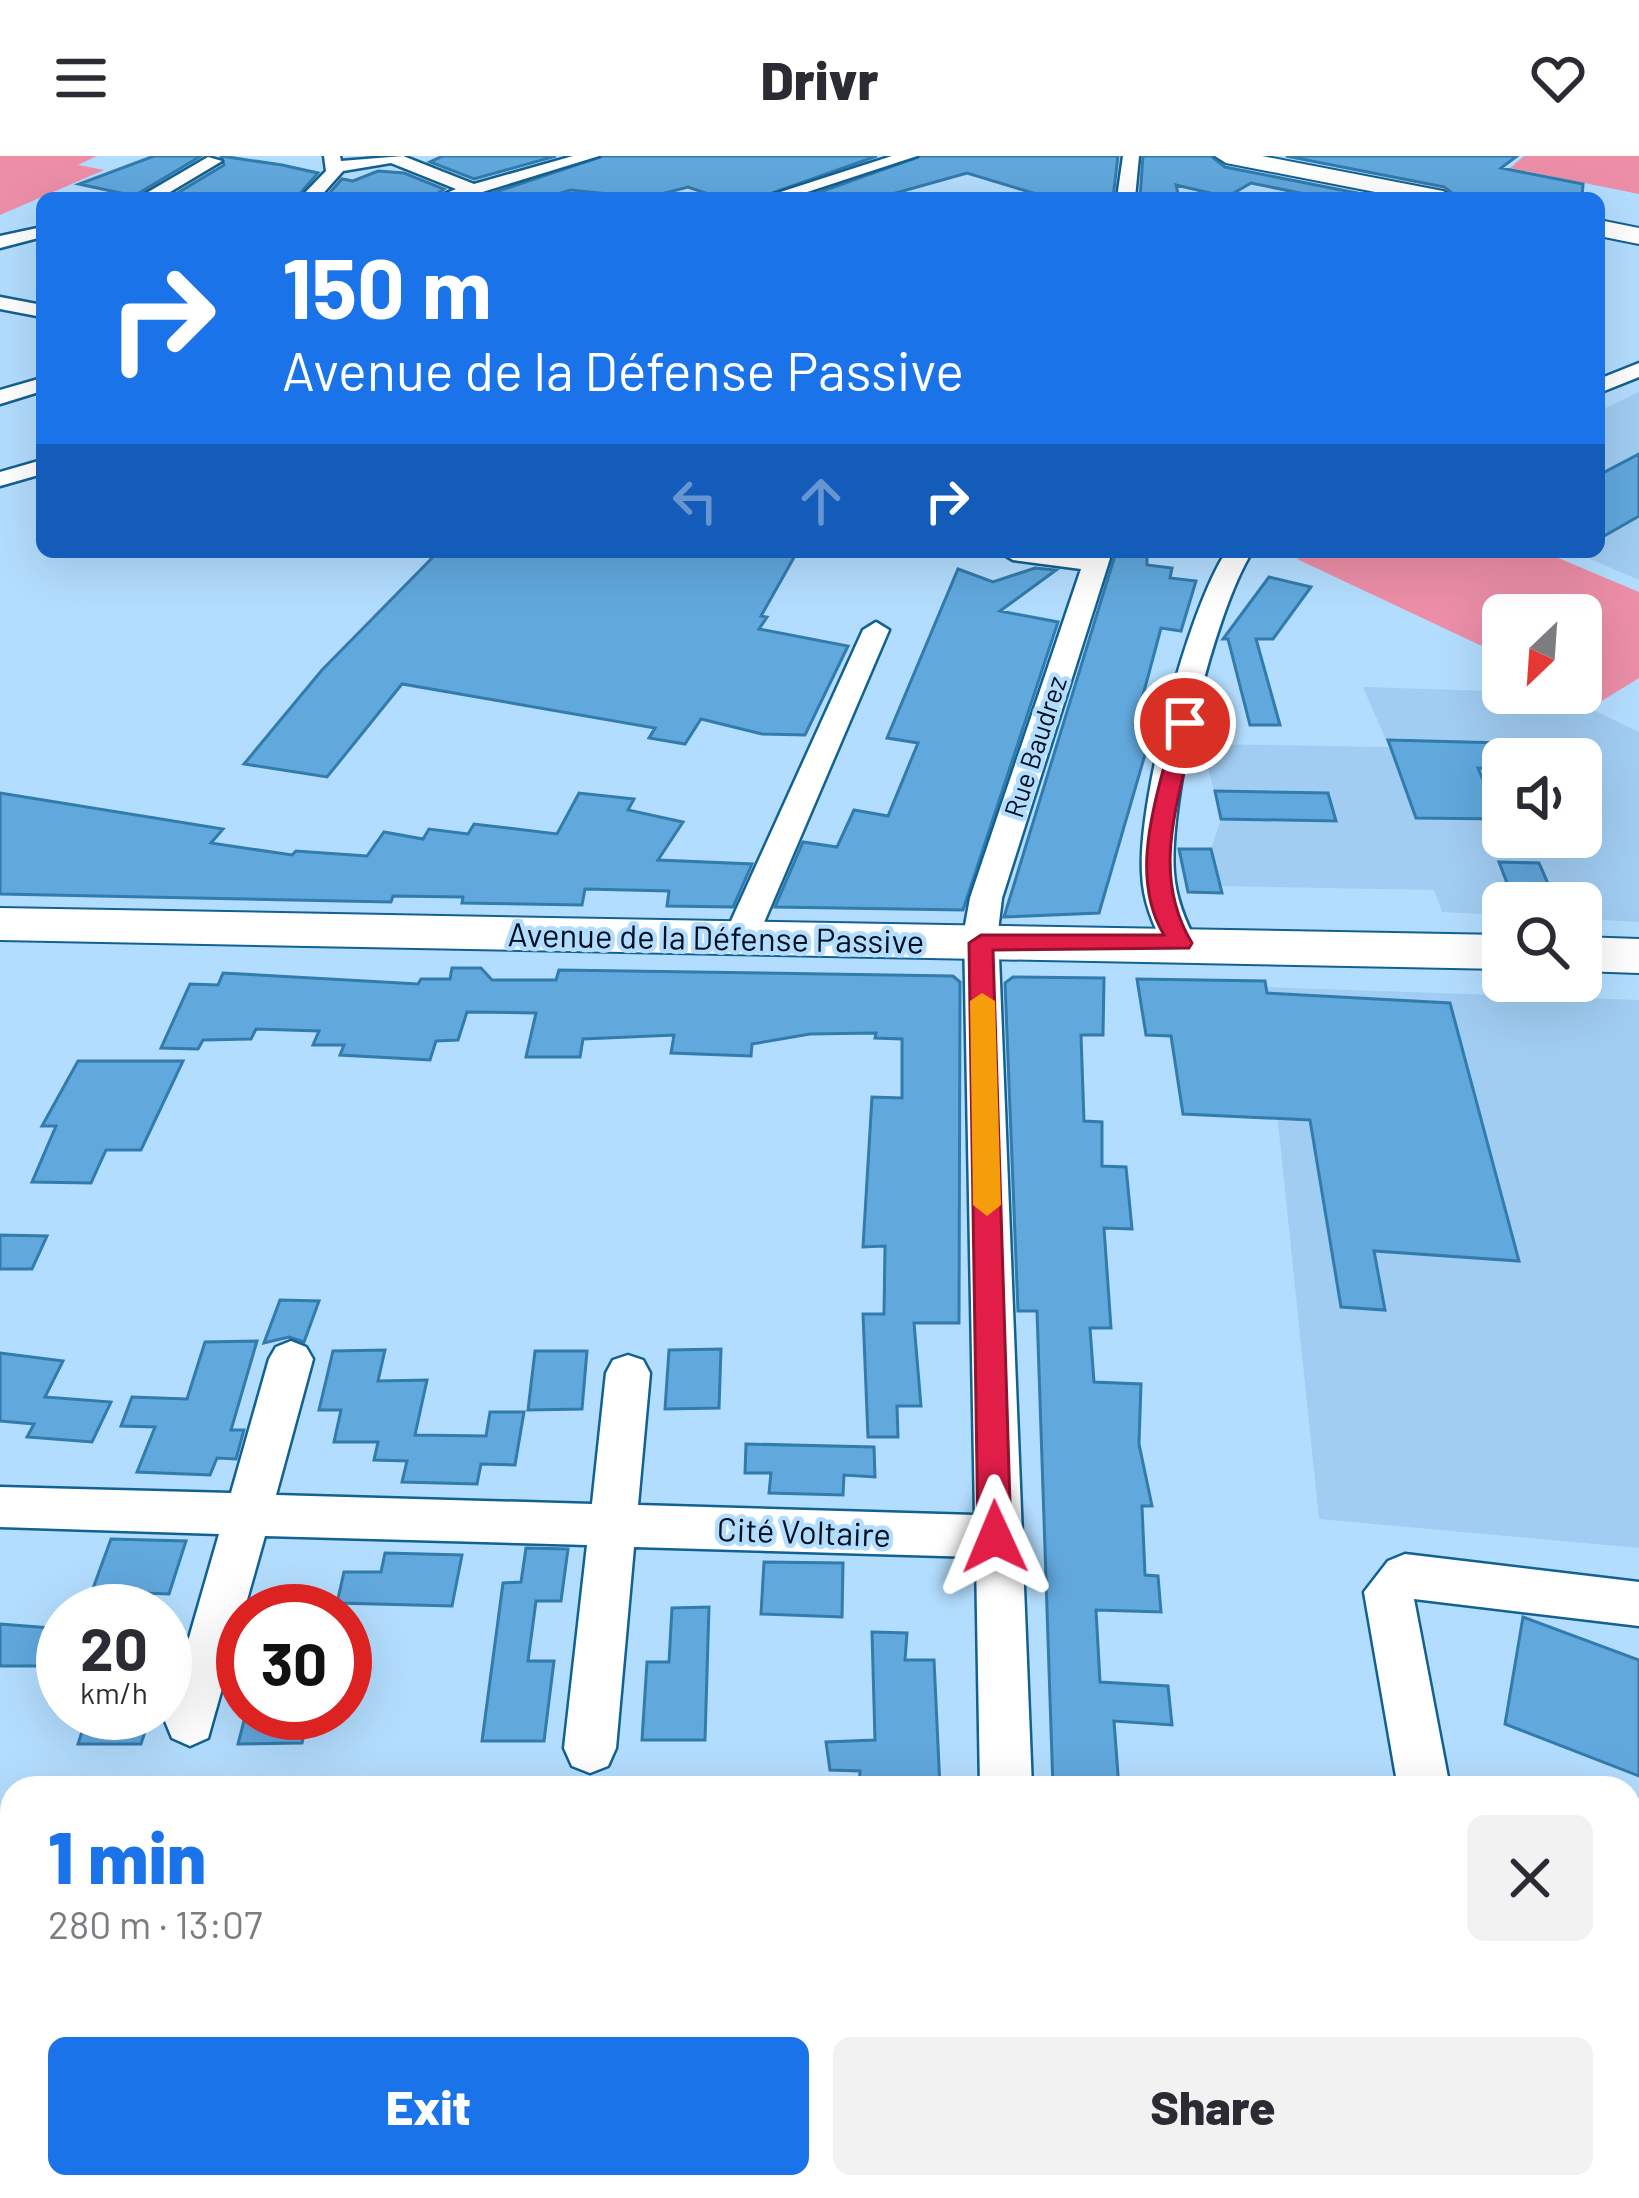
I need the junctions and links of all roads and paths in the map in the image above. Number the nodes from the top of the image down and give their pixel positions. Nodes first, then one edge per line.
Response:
1 (311, 156) edge
2 (591, 156) edge
3 (909, 156) edge
4 (1131, 156) edge
5 (221, 157) edge
6 (390, 157) edge
7 (1220, 157) edge
8 (334, 161) edge
9 (473, 190) junction
10 (158, 192) edge
11 (313, 192) edge
12 (466, 192) edge
13 (791, 192) edge
14 (1127, 192) edge
15 (1410, 192) edge
16 (1605, 229) edge
17 (36, 233) edge
18 (1639, 236) edge
19 (0, 242) edge
20 (36, 290) edge
21 (0, 292) edge
22 (0, 303) edge
23 (36, 310) edge
24 (1639, 369) edge
25 (1605, 384) edge
26 (36, 386) edge
27 (0, 397) edge
28 (0, 459) edge
29 (35, 468) edge
30 (0, 479) edge
31 (1097, 558) edge
32 (1234, 558) edge
33 (876, 630) dead end
34 (0, 924) edge
35 (739, 941) junction
36 (981, 943) junction
37 (1180, 943) junction
38 (1482, 951) edge
39 (1602, 955) edge
40 (1639, 956) edge
41 (291, 1359) dead end
42 (628, 1373) dead end
43 (0, 1507) edge
44 (250, 1514) junction
45 (613, 1526) junction
46 (995, 1537) junction
47 (1639, 1604) edge
48 (192, 1714) edge
49 (590, 1748) dead end
50 (1005, 1776) edge
51 (1422, 1776) edge

1 - 8 street
2 - 9 street
3 - 13 street
4 - 14 street
5 - 10 street
6 - 8 street
6 - 9 street
7 - 15 main road
8 - 11 street
9 - 12 street
16 - 18 main road
17 - 19 street
20 - 21 street
22 - 23 street
24 - 25 street
26 - 27 street
28 - 29 street
29 - 30 street
31 - 36 street, Rue Baudrez
32 - 37 street
33 - 35 street
34 - 35 main road, Avenue de la Défense Passive
35 - 36 main road, Avenue de la Défense Passive
36 - 37 main road, Avenue de la Défense Passive
36 - 46 street, Rue Baudrez
37 - 38 main road, Avenue de la Défense Passive
39 - 40 main road
41 - 44 street
42 - 45 street
43 - 44 street, Cité Voltaire
44 - 45 street, Cité Voltaire
44 - 48 street
45 - 46 street, Cité Voltaire
45 - 49 street
46 - 50 street, Rue Baudrez
47 - 51 street

